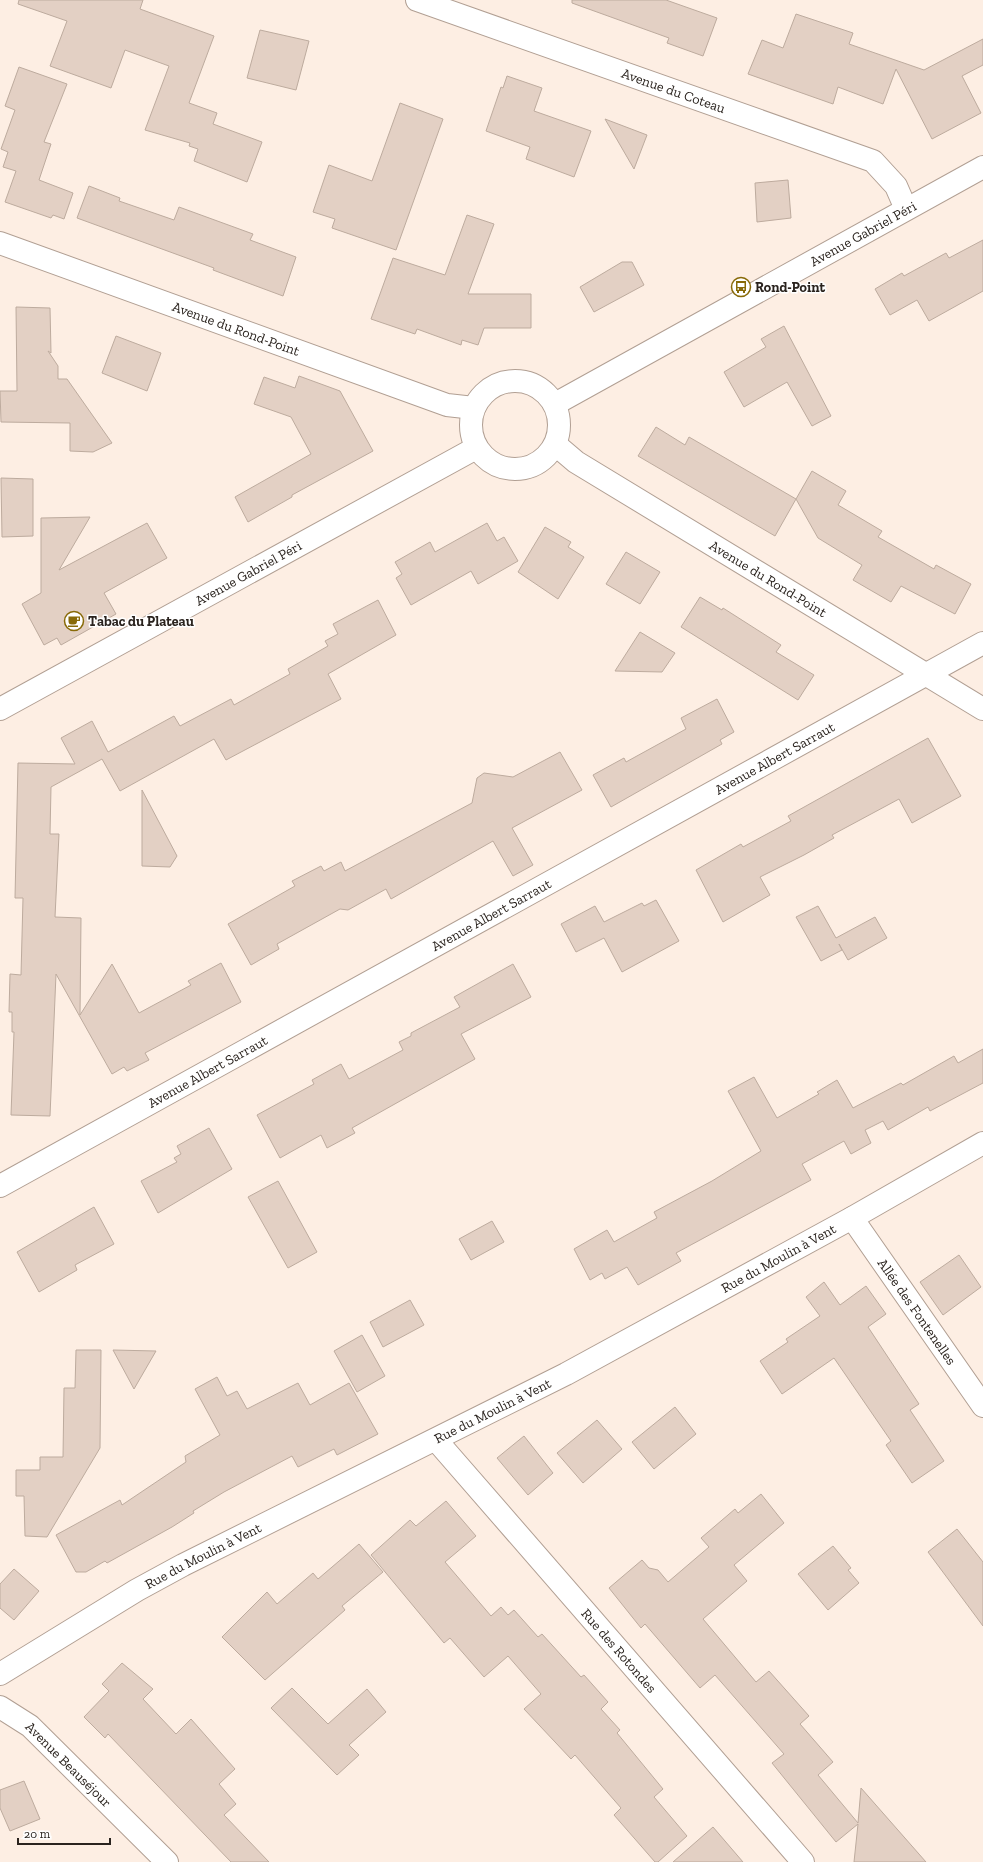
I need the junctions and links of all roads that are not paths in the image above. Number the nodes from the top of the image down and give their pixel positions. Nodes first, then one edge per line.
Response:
1 (417, 0) edge
2 (983, 167) edge
3 (906, 210) junction
4 (0, 243) edge
5 (554, 404) junction
6 (474, 408) junction
7 (556, 445) junction
8 (476, 448) junction
9 (983, 643) edge
10 (927, 674) junction
11 (0, 709) edge
12 (983, 709) edge
13 (983, 1143) edge
14 (0, 1186) edge
15 (852, 1218) junction
16 (983, 1406) edge
17 (436, 1440) junction
18 (0, 1674) edge
19 (0, 1690) edge
20 (0, 1700) edge
21 (0, 1707) edge
22 (167, 1862) edge
23 (803, 1862) edge

1 - 3 street, Avenue du Coteau
2 - 3 street, Avenue Gabriel Péri
3 - 5 street, Avenue Gabriel Péri
4 - 6 street, Avenue du Rond-Point
5 - 6 street
5 - 7 street
6 - 8 street
7 - 8 street
7 - 10 street, Avenue du Rond-Point
8 - 11 street, Avenue Gabriel Péri
9 - 10 street, Avenue Albert Sarraut
10 - 12 street, Avenue du Rond-Point
10 - 14 street, Avenue Albert Sarraut
13 - 15 street, Rue du Moulin à Vent
15 - 16 street, Allée des Fontenelles
15 - 17 street, Rue du Moulin à Vent
17 - 18 street, Rue du Moulin à Vent
17 - 23 street, Rue des Rotondes
19 - 20 street
21 - 22 street, Avenue Beauséjour

